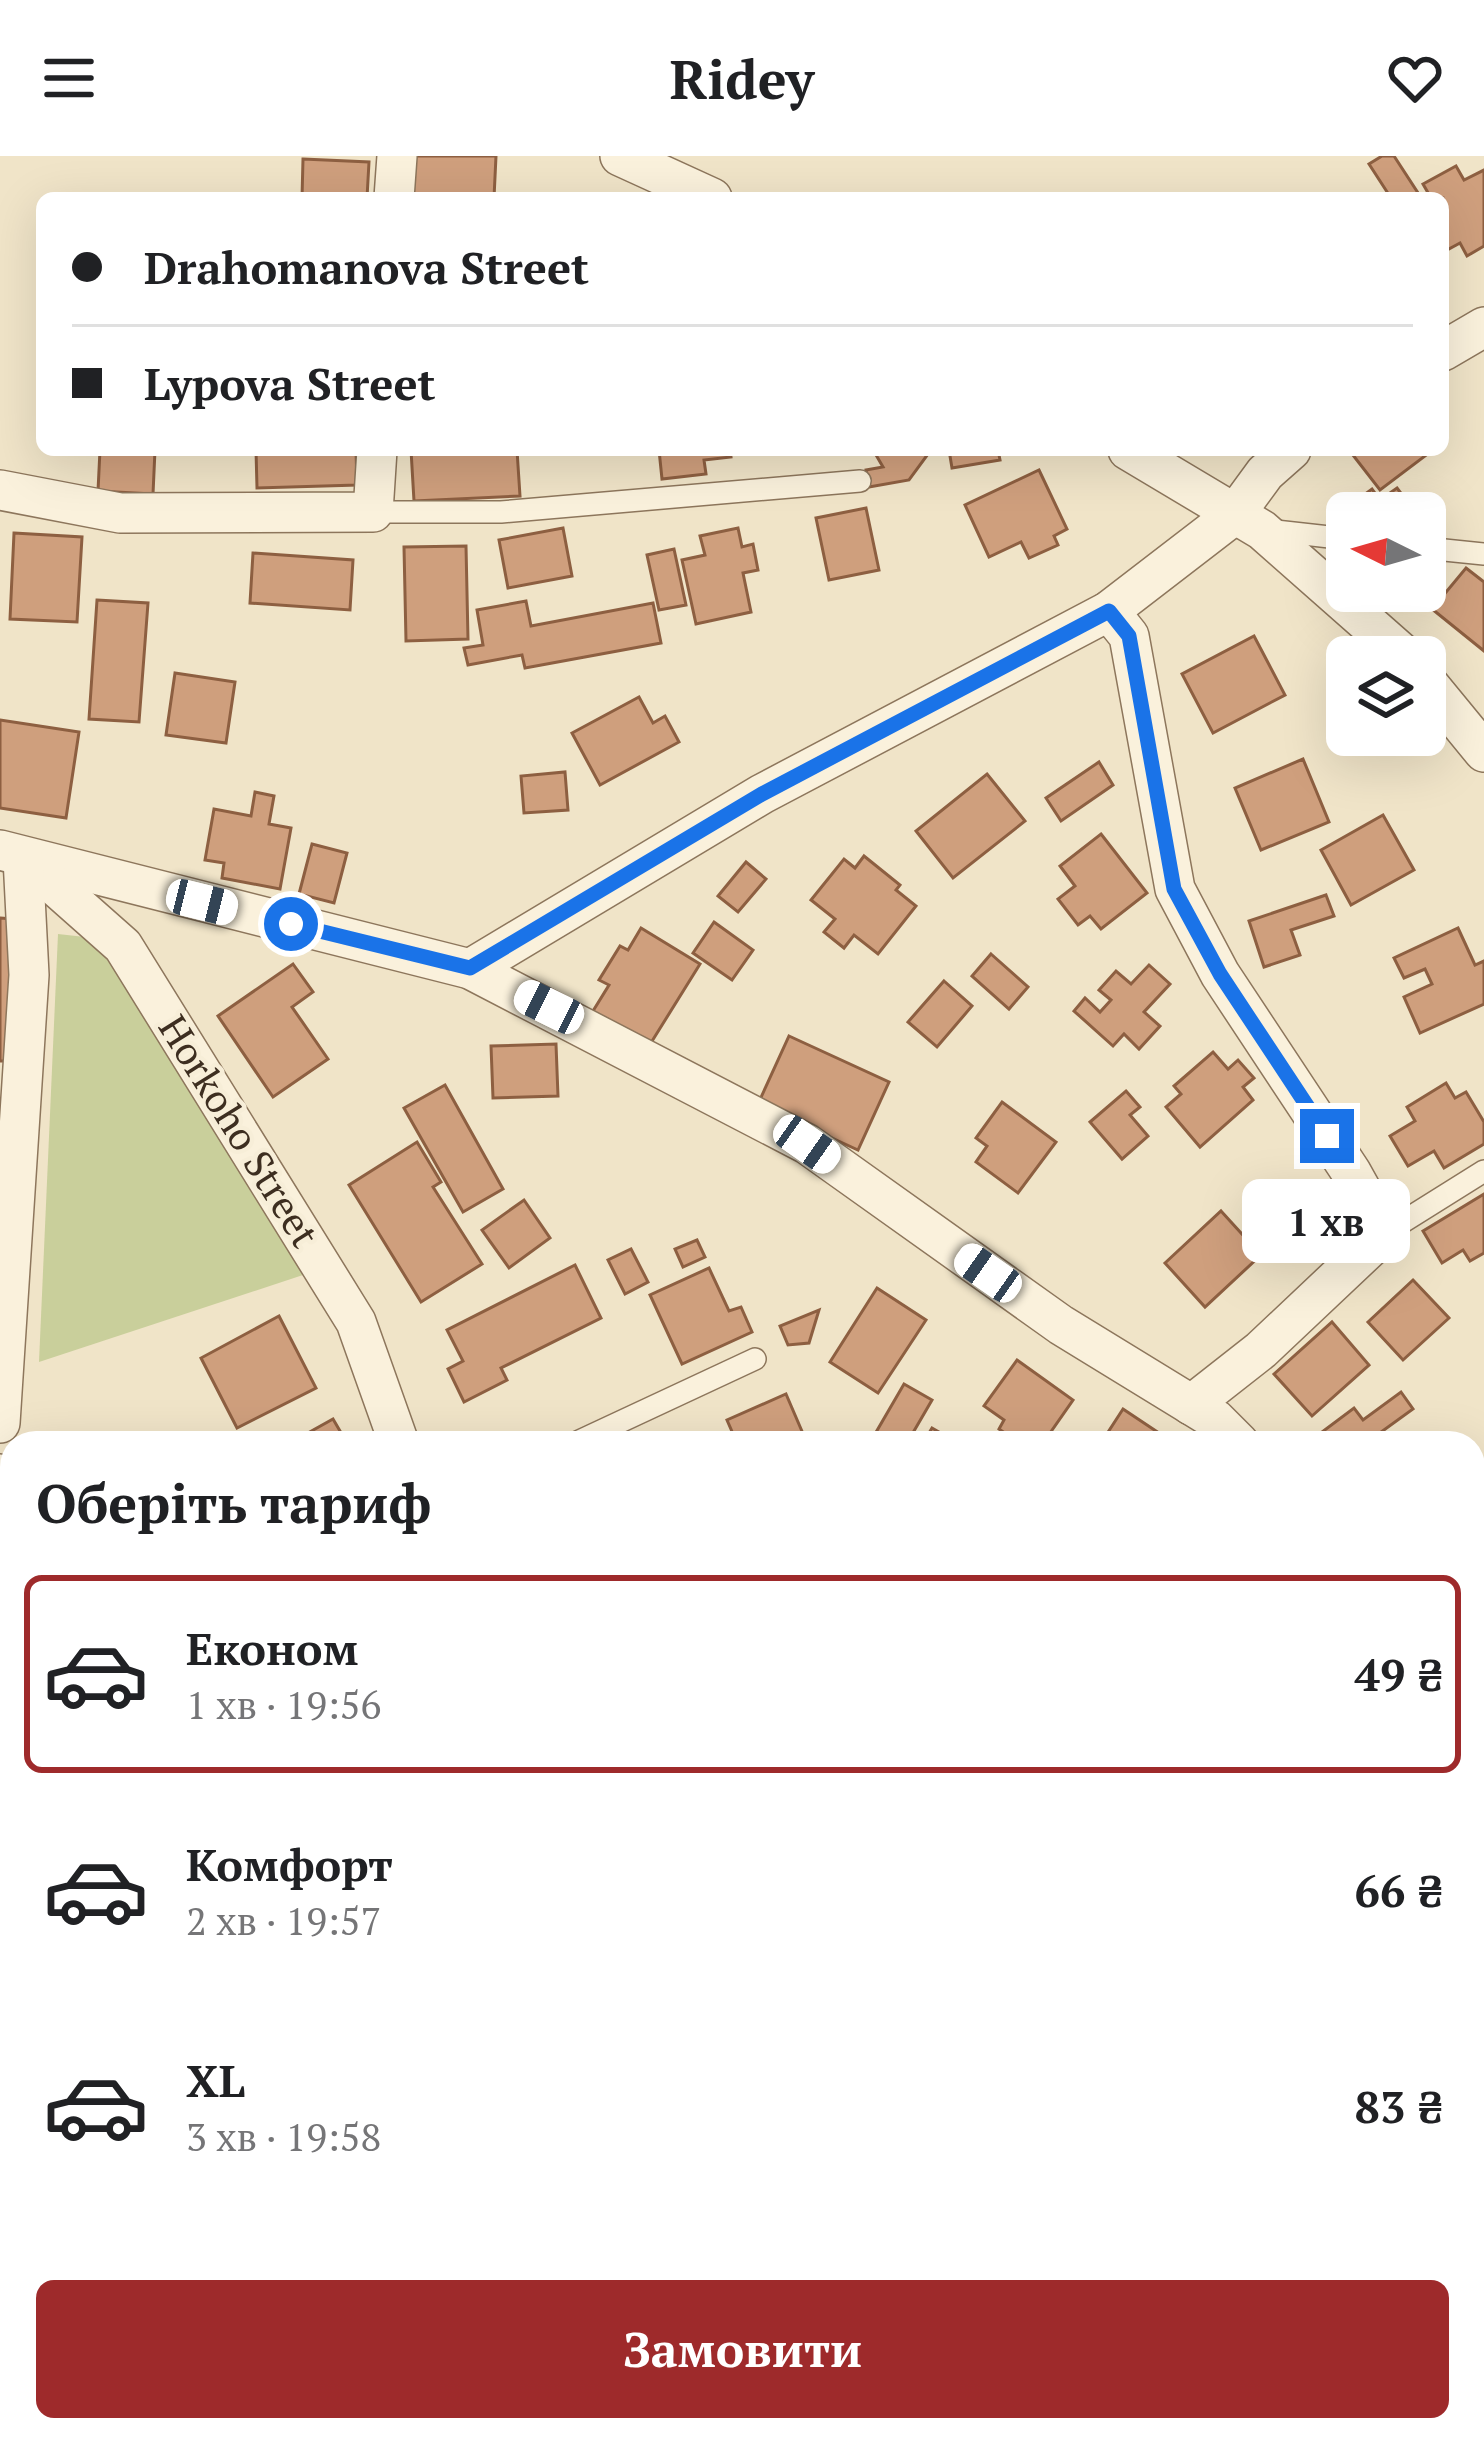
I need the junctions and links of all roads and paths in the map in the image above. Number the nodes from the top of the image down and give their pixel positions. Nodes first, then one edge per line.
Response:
1 (397, 156) edge
2 (620, 156) edge
3 (394, 192) edge
4 (699, 192) edge
5 (1484, 327) edge
6 (1449, 347) edge
7 (377, 456) edge
8 (1138, 456) edge
9 (1284, 456) edge
10 (860, 481) dead end
11 (0, 490) edge
12 (373, 512) junction
13 (1248, 522) junction
14 (1326, 535) edge
15 (1446, 550) edge
16 (1484, 554) edge
17 (1109, 611) junction
18 (1381, 636) edge
19 (1446, 706) edge
20 (1484, 752) edge
21 (12, 854) edge
22 (470, 968) junction
23 (1484, 1171) edge
24 (1384, 1234) junction
25 (755, 1358) dead end
26 (1191, 1405) junction
27 (0, 1424) edge
28 (397, 1431) edge
29 (600, 1431) edge
30 (1224, 1431) edge

1 - 3 street
2 - 4 street
5 - 6 street
7 - 12 street
8 - 13 street
9 - 13 street
10 - 12 lane
11 - 12 street
13 - 14 lane
13 - 17 street
13 - 18 street
15 - 16 lane
17 - 22 street
17 - 24 street
19 - 20 street
21 - 22 street
21 - 27 street
21 - 28 street, Horkoho Street
22 - 26 street
23 - 24 lane
24 - 26 street
25 - 29 lane
26 - 30 street

